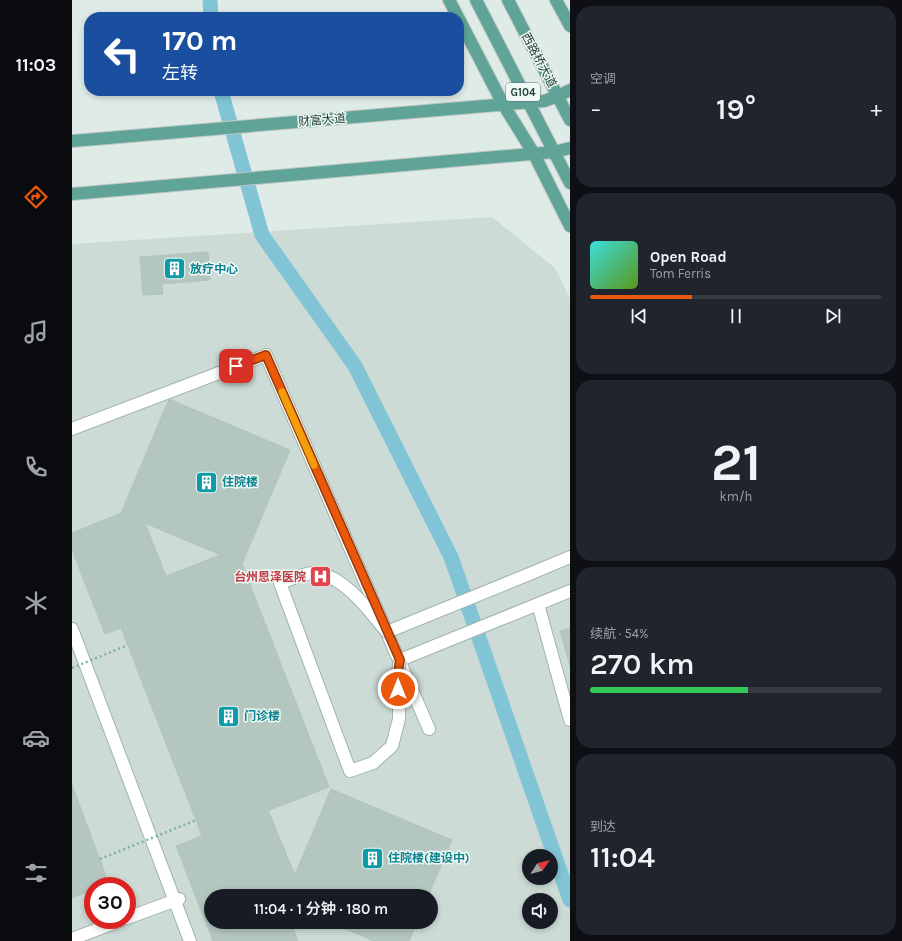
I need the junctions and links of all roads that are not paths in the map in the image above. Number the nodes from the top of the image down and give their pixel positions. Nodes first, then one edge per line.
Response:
1 (449, 0) edge
2 (476, 0) edge
3 (508, 0) edge
4 (556, 0) edge
5 (455, 12) edge
6 (570, 26) edge
7 (464, 29) edge
8 (570, 90) edge
9 (558, 96) junction
10 (528, 102) junction
11 (503, 104) junction
12 (570, 120) edge
13 (72, 141) edge
14 (570, 148) edge
15 (554, 152) junction
16 (534, 154) junction
17 (570, 184) edge
18 (72, 194) edge
19 (570, 226) edge
20 (72, 428) edge
21 (570, 557) edge
22 (570, 591) edge
23 (538, 604) junction
24 (72, 630) edge
25 (387, 632) junction
26 (400, 660) junction
27 (570, 720) edge
28 (429, 728) dead end
29 (176, 900) junction
30 (136, 915) edge
31 (98, 929) edge
32 (72, 939) edge
33 (190, 941) edge

1 - 5 main road
2 - 10 main road, G104
3 - 9 main road, 西路桥大道 / G104
4 - 6 main road
7 - 11 main road
8 - 9 main road, 财富大道
9 - 10 main road, 财富大道
9 - 12 main road, 西路桥大道 / G104
10 - 11 main road, 财富大道
10 - 15 main road, G104
11 - 13 main road, 财富大道
11 - 16 main road
14 - 15 main road
15 - 16 main road
15 - 17 main road, G104
16 - 18 main road
16 - 19 main road
20 - 25 street
21 - 25 street, bridge
22 - 23 street
23 - 26 street
23 - 27 street
24 - 29 street
25 - 26 street
25 - 26 street, bridge
26 - 28 street
29 - 30 street
29 - 33 street
31 - 32 street

